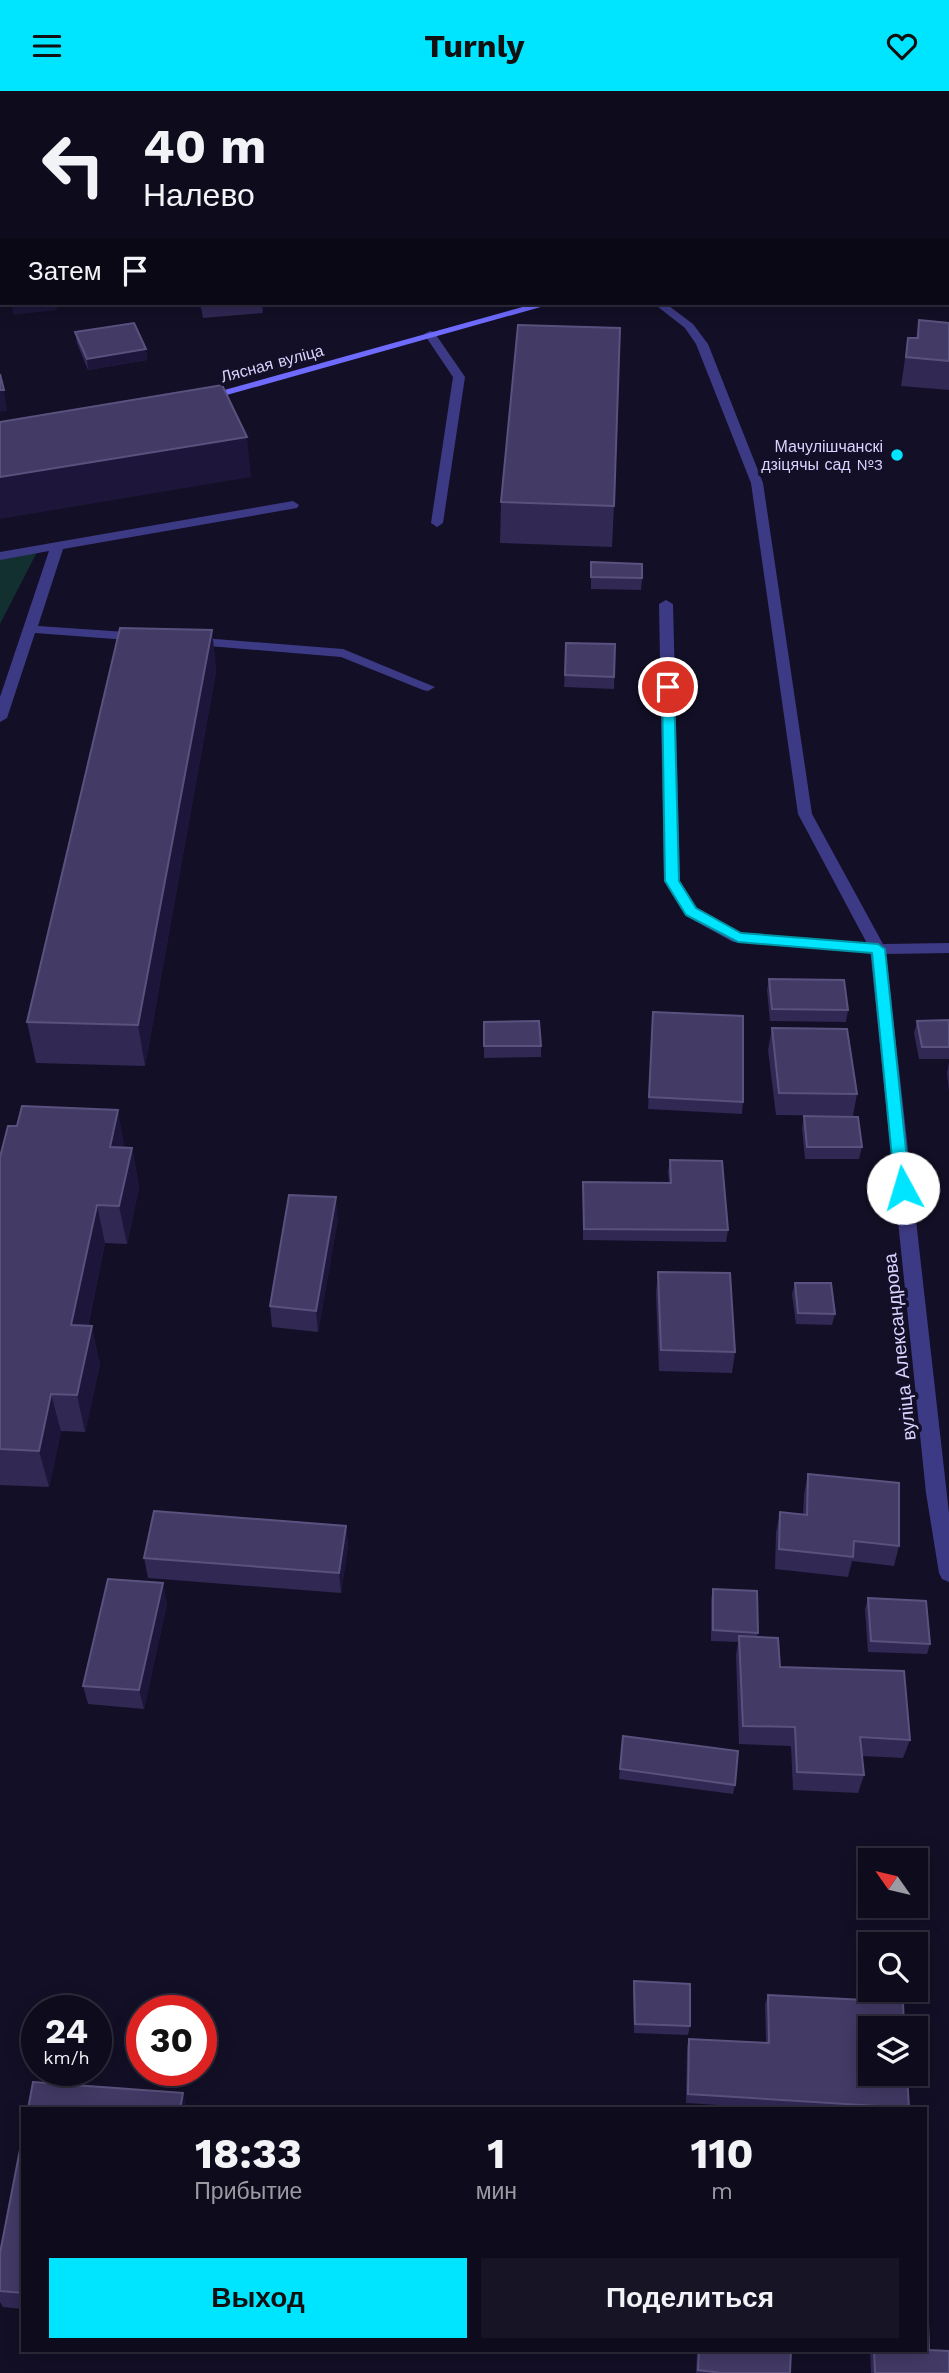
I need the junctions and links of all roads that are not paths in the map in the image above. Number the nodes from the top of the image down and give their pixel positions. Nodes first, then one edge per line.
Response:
1 (541, 305) edge
2 (661, 305) edge
3 (430, 334) junction
4 (195, 399) edge
5 (293, 505) dead end
6 (437, 523) dead end
7 (57, 547) junction
8 (0, 557) edge
9 (666, 604) dead end
10 (30, 629) junction
11 (152, 638) edge
12 (180, 641) edge
13 (428, 687) dead end
14 (0, 718) edge
15 (878, 949) junction
16 (949, 949) edge
17 (949, 1573) edge

1 - 3 main road, Лясная вуліца
2 - 15 street
3 - 4 main road, Лясная вуліца
3 - 6 street
5 - 7 street
7 - 8 street
7 - 10 street
9 - 15 street
10 - 11 street
10 - 14 street
12 - 13 street
15 - 16 street
15 - 17 street, вуліца Александрова

